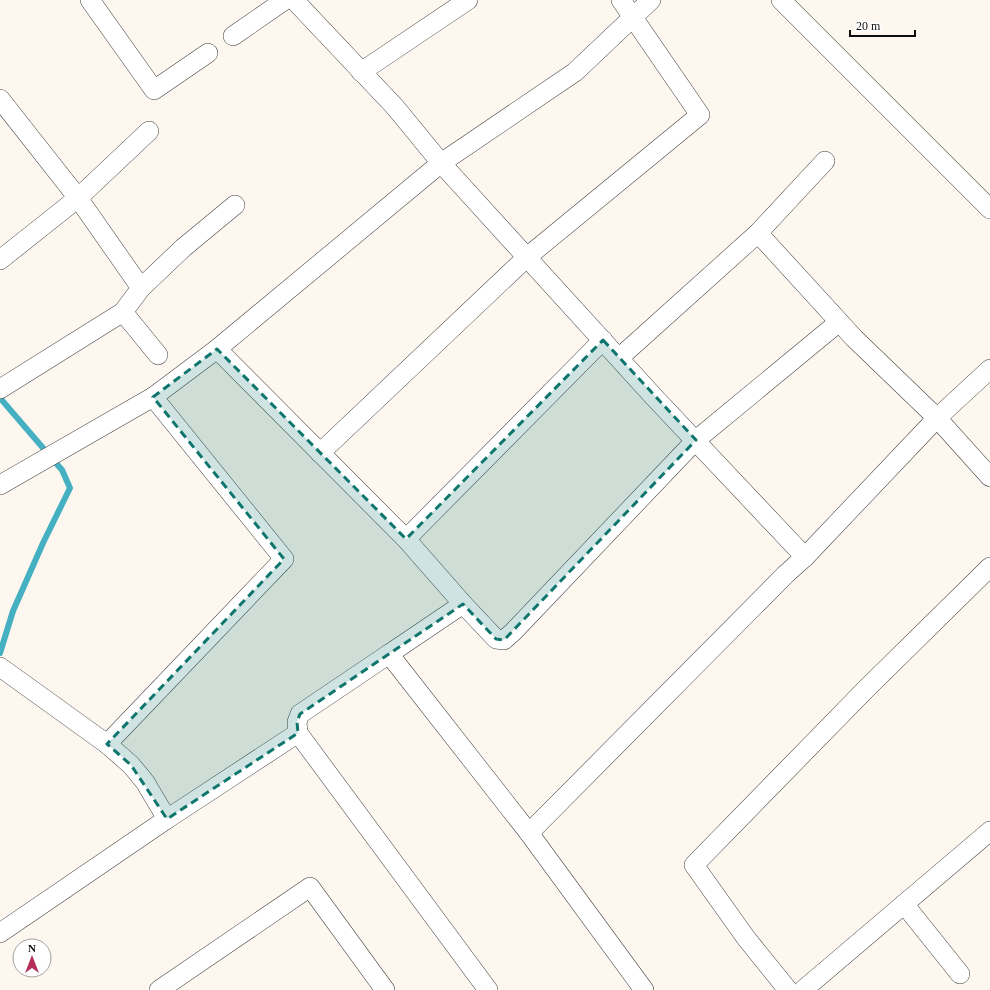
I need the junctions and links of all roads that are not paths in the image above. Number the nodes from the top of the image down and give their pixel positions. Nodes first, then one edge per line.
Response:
1 (90, 0) edge
2 (285, 0) edge
3 (294, 0) edge
4 (468, 0) edge
5 (621, 0) edge
6 (651, 0) edge
7 (781, 0) edge
8 (633, 16) junction
9 (233, 36) dead end
10 (208, 53) dead end
11 (361, 72) junction
12 (0, 99) edge
13 (149, 131) dead end
14 (825, 161) dead end
15 (441, 163) junction
16 (78, 198) junction
17 (235, 205) dead end
18 (990, 208) edge
19 (758, 233) junction
20 (527, 257) junction
21 (0, 260) edge
22 (141, 288) junction
23 (123, 312) junction
24 (839, 322) junction
25 (603, 340) junction
26 (216, 349) junction
27 (158, 355) dead end
28 (619, 358) junction
29 (990, 369) edge
30 (0, 389) edge
31 (153, 397) junction
32 (937, 418) junction
33 (696, 440) junction
34 (320, 453) junction
35 (989, 473) edge
36 (0, 485) edge
37 (406, 539) junction
38 (805, 557) junction
39 (990, 568) edge
40 (463, 604) junction
41 (390, 654) junction
42 (0, 667) edge
43 (298, 733) junction
44 (107, 744) junction
45 (167, 819) junction
46 (990, 831) edge
47 (529, 833) junction
48 (904, 904) junction
49 (0, 933) edge
50 (960, 974) dead end
51 (159, 990) edge
52 (386, 990) edge
53 (488, 990) edge
54 (644, 990) edge
55 (788, 990) edge
56 (803, 990) edge

1 - 10 street
2 - 9 street
3 - 11 street
4 - 11 street
5 - 8 street
6 - 8 street
7 - 18 street
8 - 15 street
8 - 20 street
11 - 15 street
12 - 16 street
13 - 16 street
14 - 19 street
15 - 20 street
15 - 26 street
16 - 21 street
16 - 22 street
17 - 22 street
19 - 24 street
19 - 28 street
20 - 25 street
20 - 34 street
22 - 23 street
23 - 27 street
23 - 30 street
24 - 32 street
24 - 33 street
25 - 28 street
25 - 37 street
26 - 31 street
26 - 34 street
28 - 33 street
29 - 32 street
31 - 36 street
31 - 44 street
32 - 35 street
32 - 38 street
33 - 38 street
33 - 40 street
34 - 37 street
37 - 40 street
38 - 47 street
39 - 55 street
40 - 41 street
41 - 43 street
41 - 47 street
42 - 44 street
43 - 45 street
43 - 53 street
44 - 45 street
45 - 49 street
46 - 48 street
47 - 54 street
48 - 50 street
48 - 56 street
51 - 52 street

